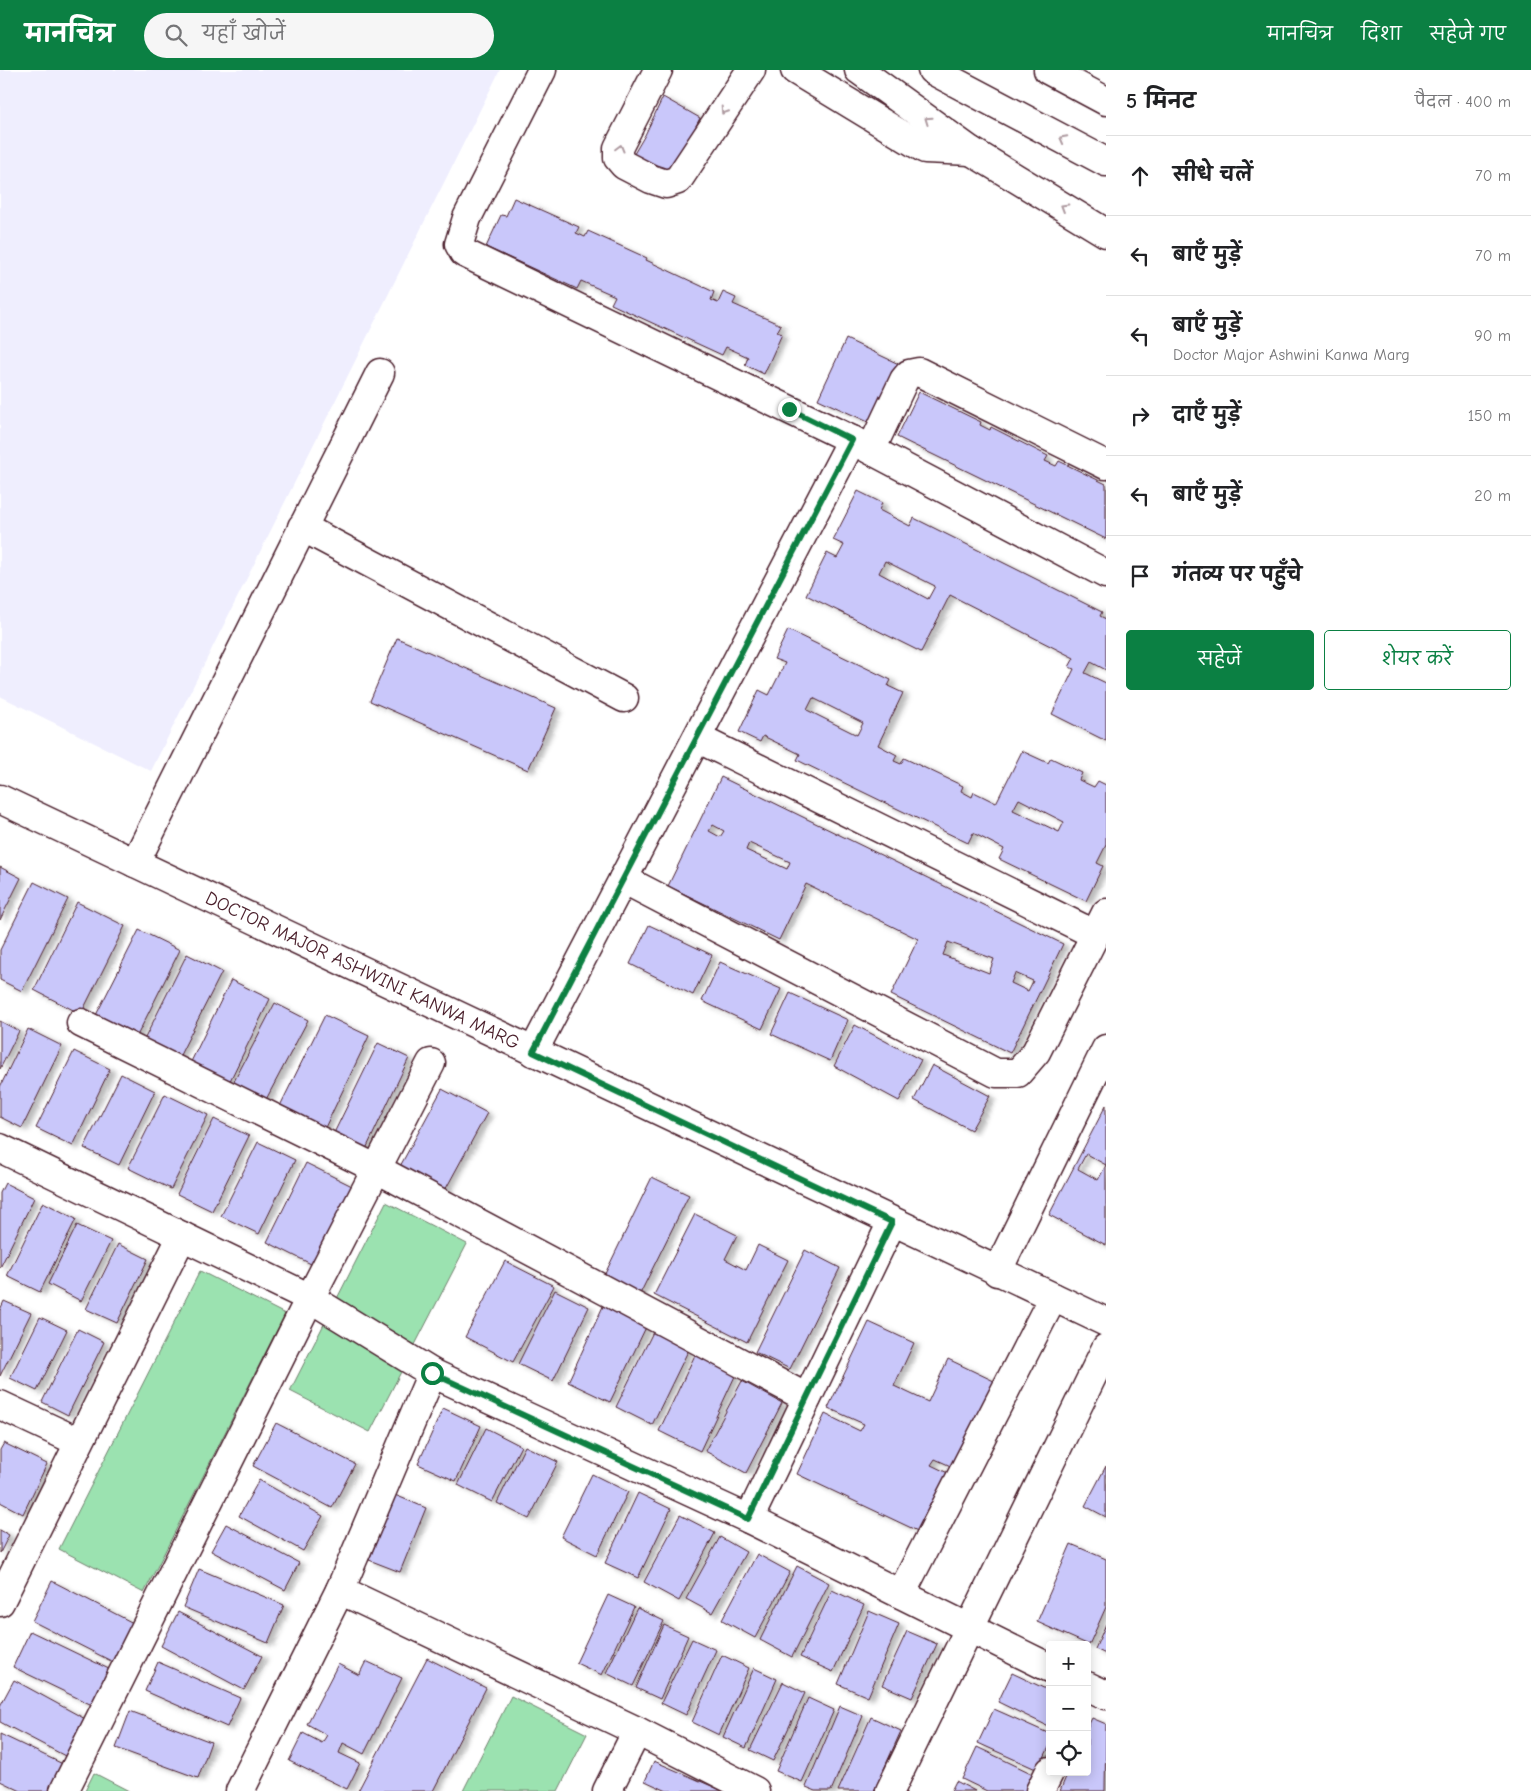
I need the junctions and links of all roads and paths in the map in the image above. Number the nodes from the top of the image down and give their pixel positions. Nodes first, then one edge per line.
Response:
1 (542, 70) edge
2 (658, 70) edge
3 (751, 70) edge
4 (795, 70) edge
5 (859, 70) edge
6 (932, 70) edge
7 (1048, 70) edge
8 (1106, 101) edge
9 (971, 151) junction
10 (1106, 162) edge
11 (1106, 233) edge
12 (380, 373) dead end
13 (862, 445) junction
14 (1106, 465) edge
15 (302, 527) junction
16 (1106, 574) edge
17 (624, 698) dead end
18 (697, 738) junction
19 (0, 799) edge
20 (135, 863) junction
21 (623, 879) junction
22 (1100, 924) edge
23 (81, 1023) dead end
24 (1106, 1050) edge
25 (533, 1052) junction
26 (431, 1063) dead end
27 (1098, 1088) edge
28 (0, 1148) edge
29 (377, 1169) junction
30 (892, 1222) junction
31 (182, 1236) junction
32 (997, 1272) junction
33 (1053, 1296) junction
34 (310, 1298) junction
35 (1106, 1322) edge
36 (1106, 1348) edge
37 (432, 1373) junction
38 (807, 1398) junction
39 (0, 1405) edge
40 (79, 1442) junction
41 (748, 1519) junction
42 (340, 1590) junction
43 (901, 1594) junction
44 (0, 1602) edge
45 (969, 1628) junction
46 (1046, 1666) edge
47 (637, 1731) junction
48 (64, 1791) edge
49 (240, 1791) edge
50 (607, 1791) edge
51 (755, 1791) edge
52 (890, 1791) edge

1 - 13 main road
3 -> 2 main road
4 - 9 main road
9 -> 5 main road
10 -> 6 main road
7 - 8 main road
11 -> 9 main road
12 - 15 main road
13 - 14 main road
13 - 16 main road
13 - 18 main road
15 - 17 main road
15 - 20 main road
18 - 21 main road
18 - 22 main road
19 - 20 main road, DOCTOR MAJOR ASHWINI KANWA MARG
20 - 25 main road, DOCTOR MAJOR ASHWINI KANWA MARG
21 - 22 main road
21 - 25 main road
23 - 29 main road
24 - 27 main road
25 - 30 main road, DOCTOR MAJOR ASHWINI KANWA MARG
26 - 29 main road
27 - 32 main road
28 - 31 main road
29 - 34 main road
29 - 38 main road
30 - 32 main road, DOCTOR MAJOR ASHWINI KANWA MARG
30 - 38 main road
31 - 34 main road
31 - 40 main road
32 - 33 main road, DOCTOR MAJOR ASHWINI KANWA MARG
33 - 35 main road, DOCTOR MAJOR ASHWINI KANWA MARG
33 - 43 main road
34 - 37 main road
34 - 48 main road
36 - 45 main road
37 - 41 main road
37 - 42 main road
38 - 41 main road
39 - 40 main road
40 - 44 main road
41 - 43 main road
42 - 47 main road
42 - 49 main road
43 - 45 main road
45 - 46 main road
45 - 52 main road
47 - 50 main road
47 - 51 main road

